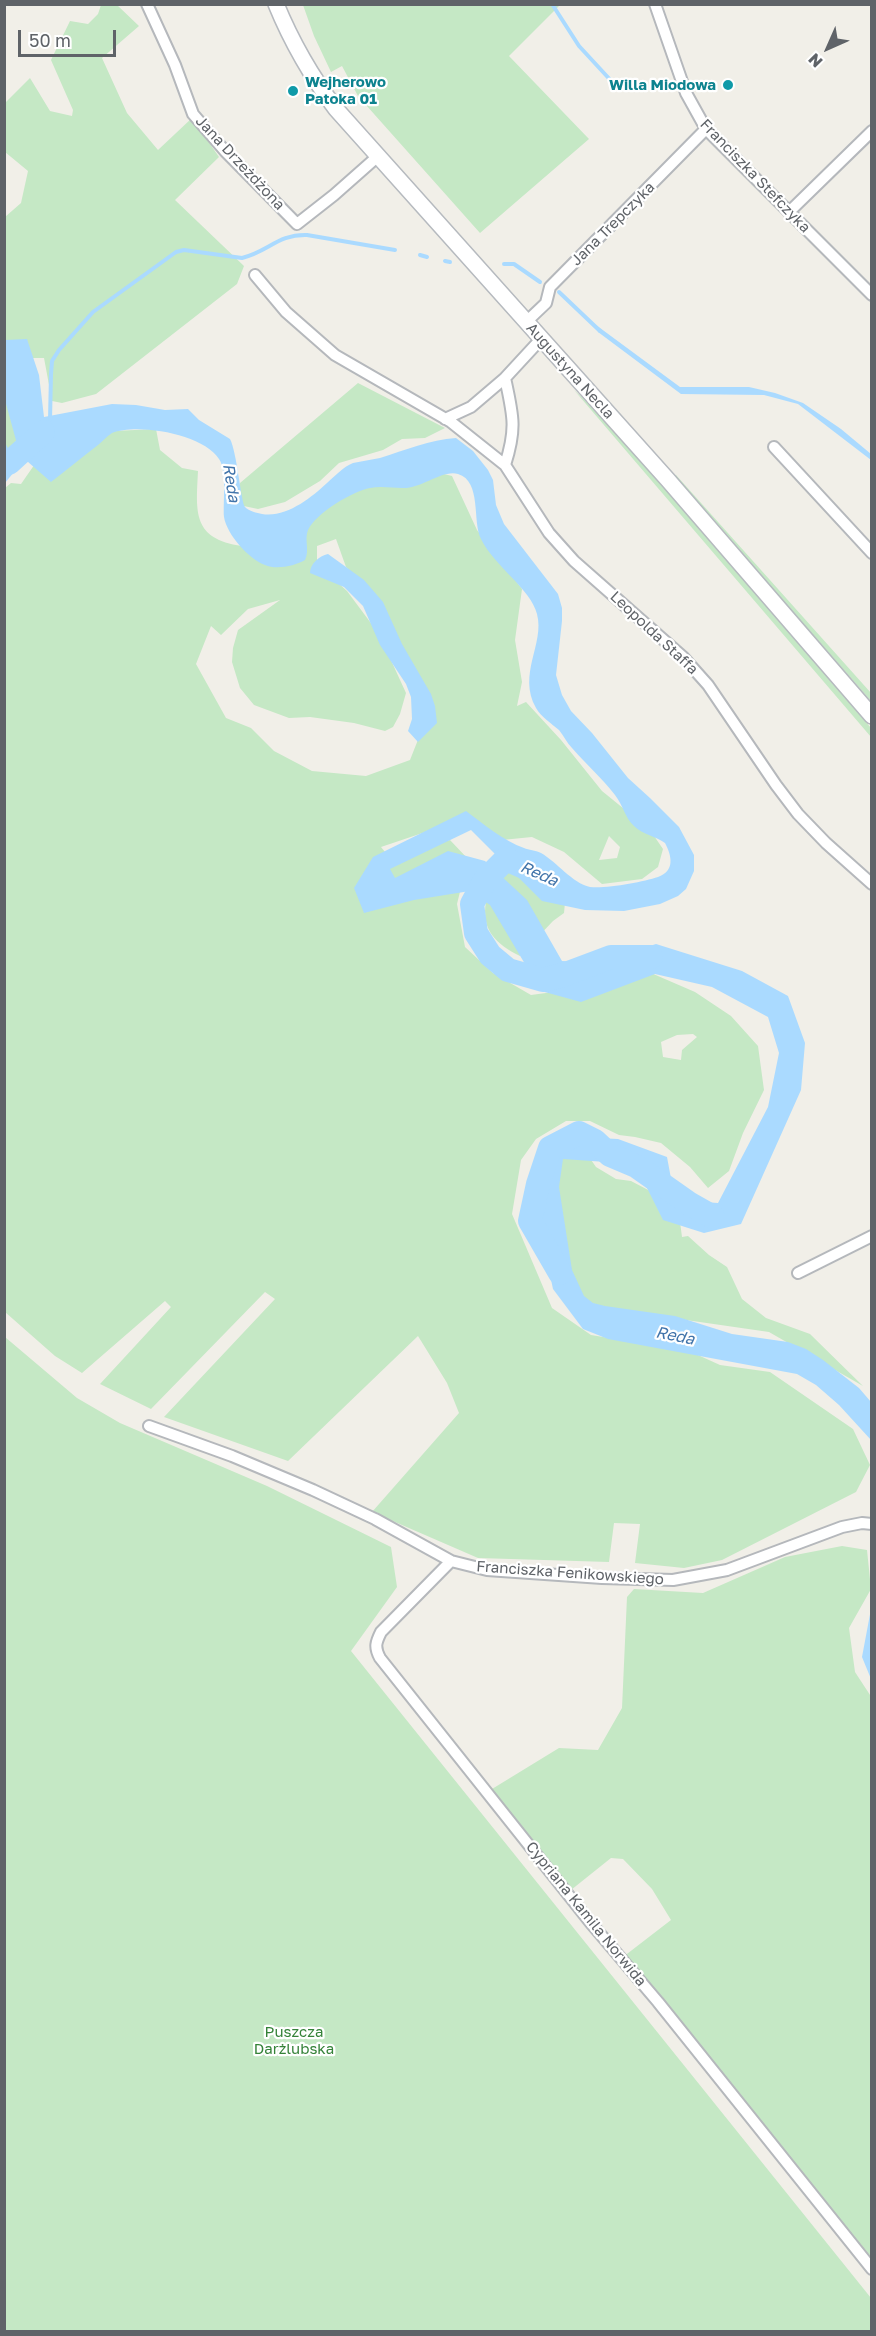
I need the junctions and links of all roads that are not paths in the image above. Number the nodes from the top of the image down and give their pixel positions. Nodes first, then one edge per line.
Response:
1 (147, 4) edge
2 (654, 4) edge
3 (280, 9) edge
4 (706, 129) junction
5 (872, 131) edge
6 (377, 157) junction
7 (789, 212) junction
8 (255, 275) dead end
9 (872, 295) edge
10 (525, 322) junction
11 (541, 339) junction
12 (505, 378) junction
13 (445, 419) junction
14 (774, 447) dead end
15 (505, 465) junction
16 (872, 553) edge
17 (872, 716) edge
18 (872, 884) edge
19 (872, 1236) edge
20 (798, 1273) dead end
21 (149, 1426) dead end
22 (870, 1523) edge
23 (451, 1561) junction
24 (872, 2269) edge

1 - 6 street, Jana Drzeżdżona
2 - 4 street, Franciszka Stefczyka
3 - 6 main road, Augustyna Necla
4 - 7 street, Franciszka Stefczyka
4 - 10 street, Jana Trepczyka
5 - 7 street
6 - 10 main road, Augustyna Necla
7 - 9 street, Franciszka Stefczyka
8 - 13 street, Leopolda Staffa
10 - 11 main road, Augustyna Necla
11 - 12 street
11 - 17 main road, Augustyna Necla
12 - 13 street
12 - 15 street
13 - 15 street, Leopolda Staffa
14 - 16 street
15 - 18 street, Leopolda Staffa
19 - 20 street
21 - 23 street, Franciszka Fenikowskiego
22 - 23 street, Franciszka Fenikowskiego
23 - 24 street, Cypriana Kamila Norwida

